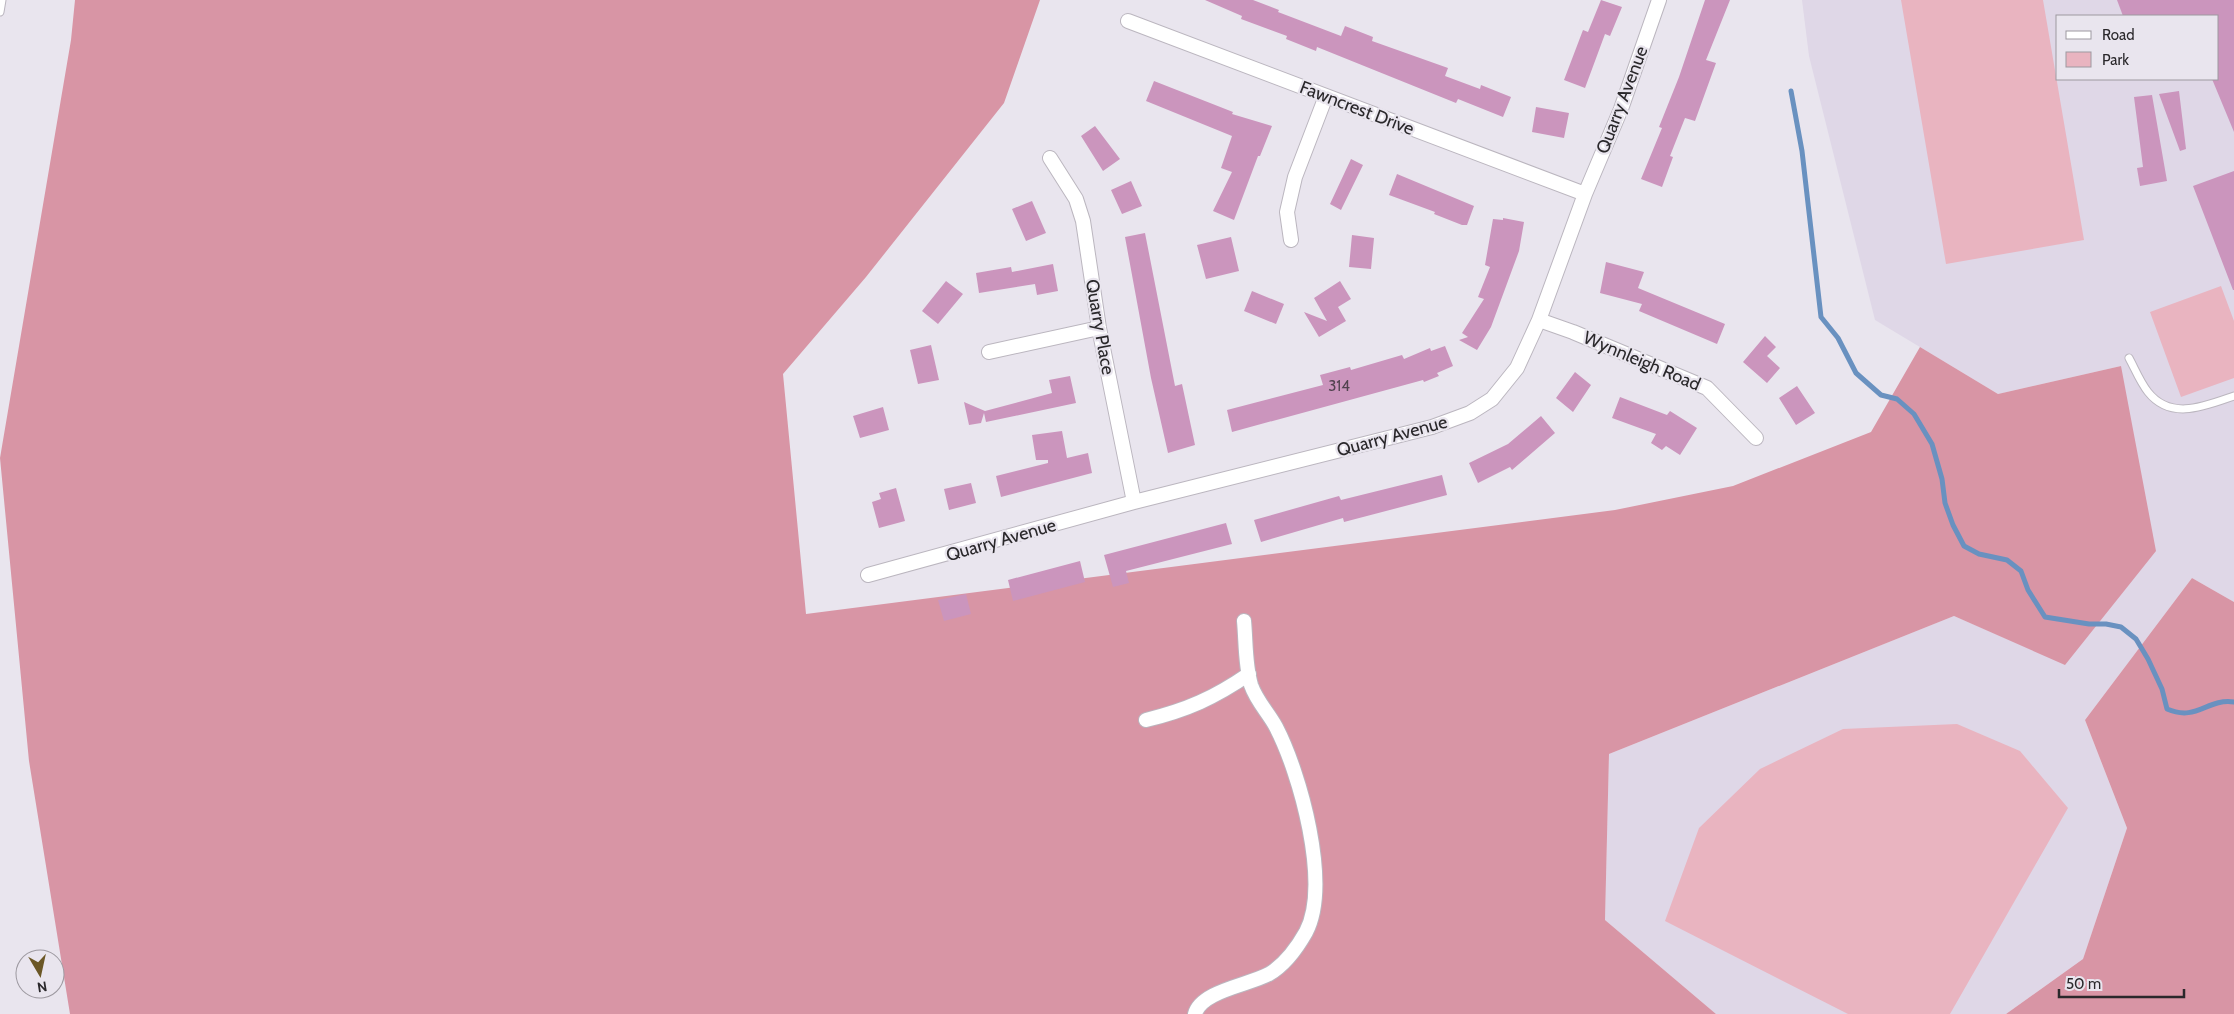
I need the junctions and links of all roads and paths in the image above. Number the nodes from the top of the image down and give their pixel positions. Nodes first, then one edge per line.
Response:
1 (2, 0) edge
2 (1659, 0) edge
3 (0, 12) edge
4 (1128, 21) dead end
5 (1326, 96) junction
6 (1050, 158) dead end
7 (1585, 194) junction
8 (1291, 240) dead end
9 (1539, 320) junction
10 (1099, 328) junction
11 (989, 352) dead end
12 (2129, 358) dead end
13 (2234, 396) edge
14 (1756, 438) dead end
15 (1134, 502) junction
16 (868, 575) dead end
17 (1244, 621) dead end
18 (1249, 674) junction
19 (1146, 720) dead end
20 (1195, 1014) edge

1 - 3 lane
2 - 7 street, Quarry Avenue
4 - 5 street, Fawncrest Drive
5 - 7 street, Fawncrest Drive
5 - 8 street
6 - 10 street, Quarry Place
7 - 9 street, Quarry Avenue
9 - 14 street, Wynnleigh Road
9 - 15 street, Quarry Avenue
10 - 11 street
10 - 15 street, Quarry Place
12 - 13 lane
15 - 16 street, Quarry Avenue
17 - 18 street
18 - 19 street
18 - 20 street

